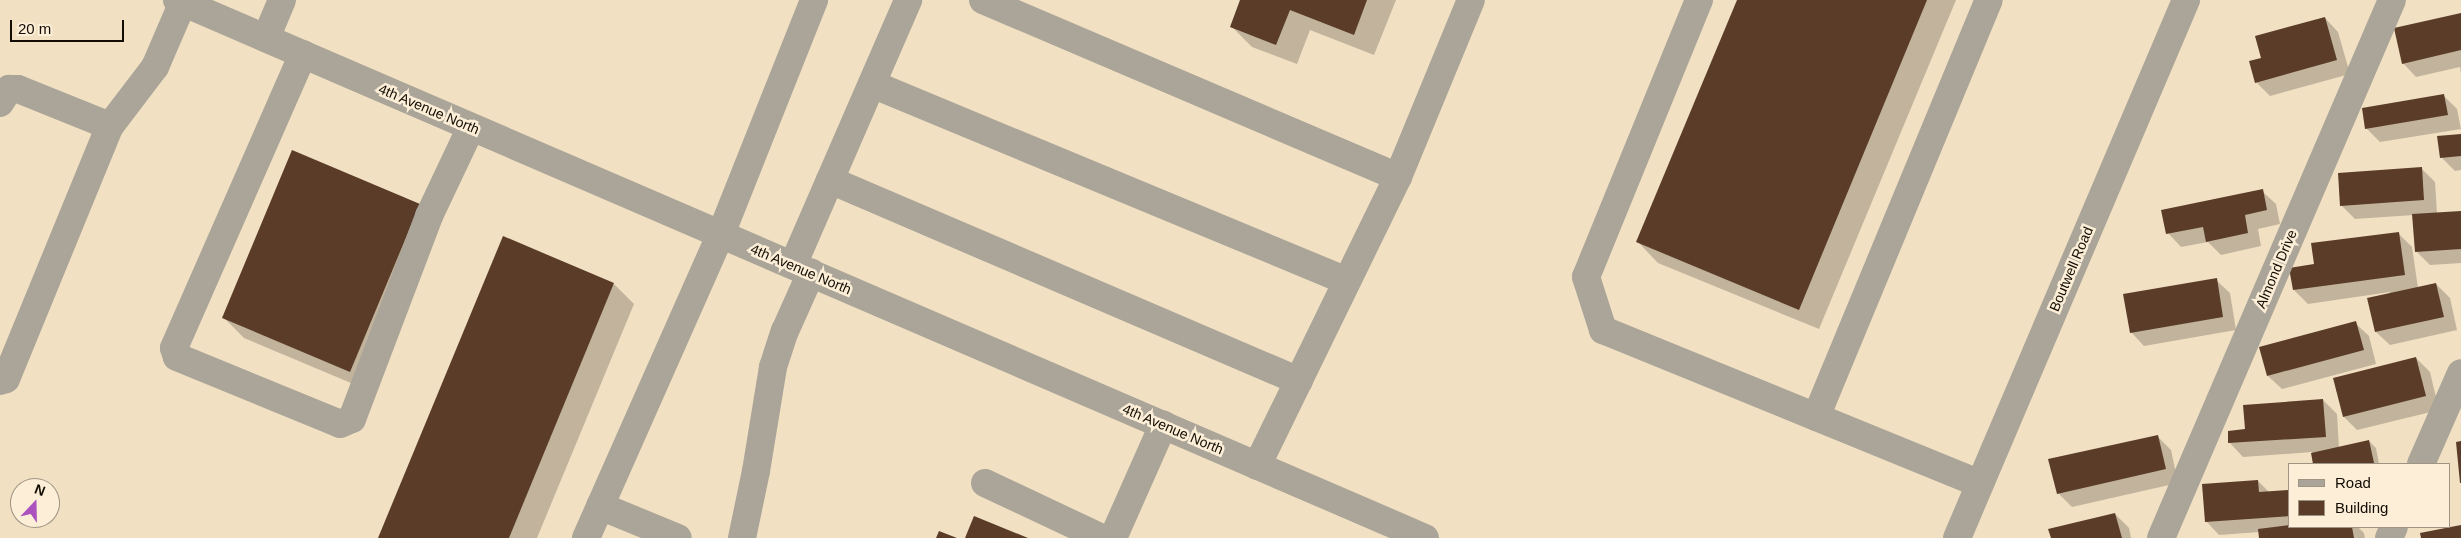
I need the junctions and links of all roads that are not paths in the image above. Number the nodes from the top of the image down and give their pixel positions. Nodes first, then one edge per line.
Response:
1 (282, 0) edge
2 (814, 0) edge
3 (908, 0) edge
4 (983, 0) edge
5 (1699, 0) edge
6 (1989, 0) edge
7 (2186, 0) edge
8 (2392, 0) edge
9 (180, 1) edge
10 (1467, 10) edge
11 (266, 38) junction
12 (304, 54) junction
13 (872, 84) junction
14 (0, 103) edge
15 (110, 126) junction
16 (471, 126) junction
17 (1398, 177) junction
18 (830, 180) junction
19 (721, 234) junction
20 (802, 269) junction
21 (1347, 281) junction
22 (2461, 373) edge
23 (0, 381) edge
24 (1298, 381) junction
25 (1816, 417) junction
26 (1163, 425) junction
27 (2422, 463) edge
28 (1257, 466) junction
29 (985, 483) dead end
30 (1980, 484) junction
31 (600, 506) junction
32 (586, 538) edge
33 (678, 538) edge
34 (742, 538) edge
35 (1102, 538) edge
36 (1113, 538) edge
37 (1425, 538) edge
38 (1957, 538) edge
39 (2161, 538) edge

1 - 11 street
2 - 19 street
3 - 13 street
4 - 17 street
5 - 25 street
6 - 25 street
7 - 30 street, Boutwell Road
8 - 39 street, Almond Drive
9 - 11 street, 4th Avenue North
9 - 15 street
10 - 17 street
11 - 12 street, 4th Avenue North
12 - 16 street, 4th Avenue North
12 - 16 street
13 - 18 street
13 - 21 street
14 - 15 street
15 - 23 street
16 - 19 street, 4th Avenue North
17 - 21 street
18 - 20 street
18 - 24 street
19 - 20 street, 4th Avenue North
19 - 31 street
20 - 26 street, 4th Avenue North
20 - 34 street
21 - 24 street
22 - 27 street
24 - 28 street
25 - 30 street
26 - 28 street, 4th Avenue North
26 - 36 street
28 - 37 street, 4th Avenue North
29 - 35 street
30 - 38 street, Boutwell Road
31 - 32 street
31 - 33 street

